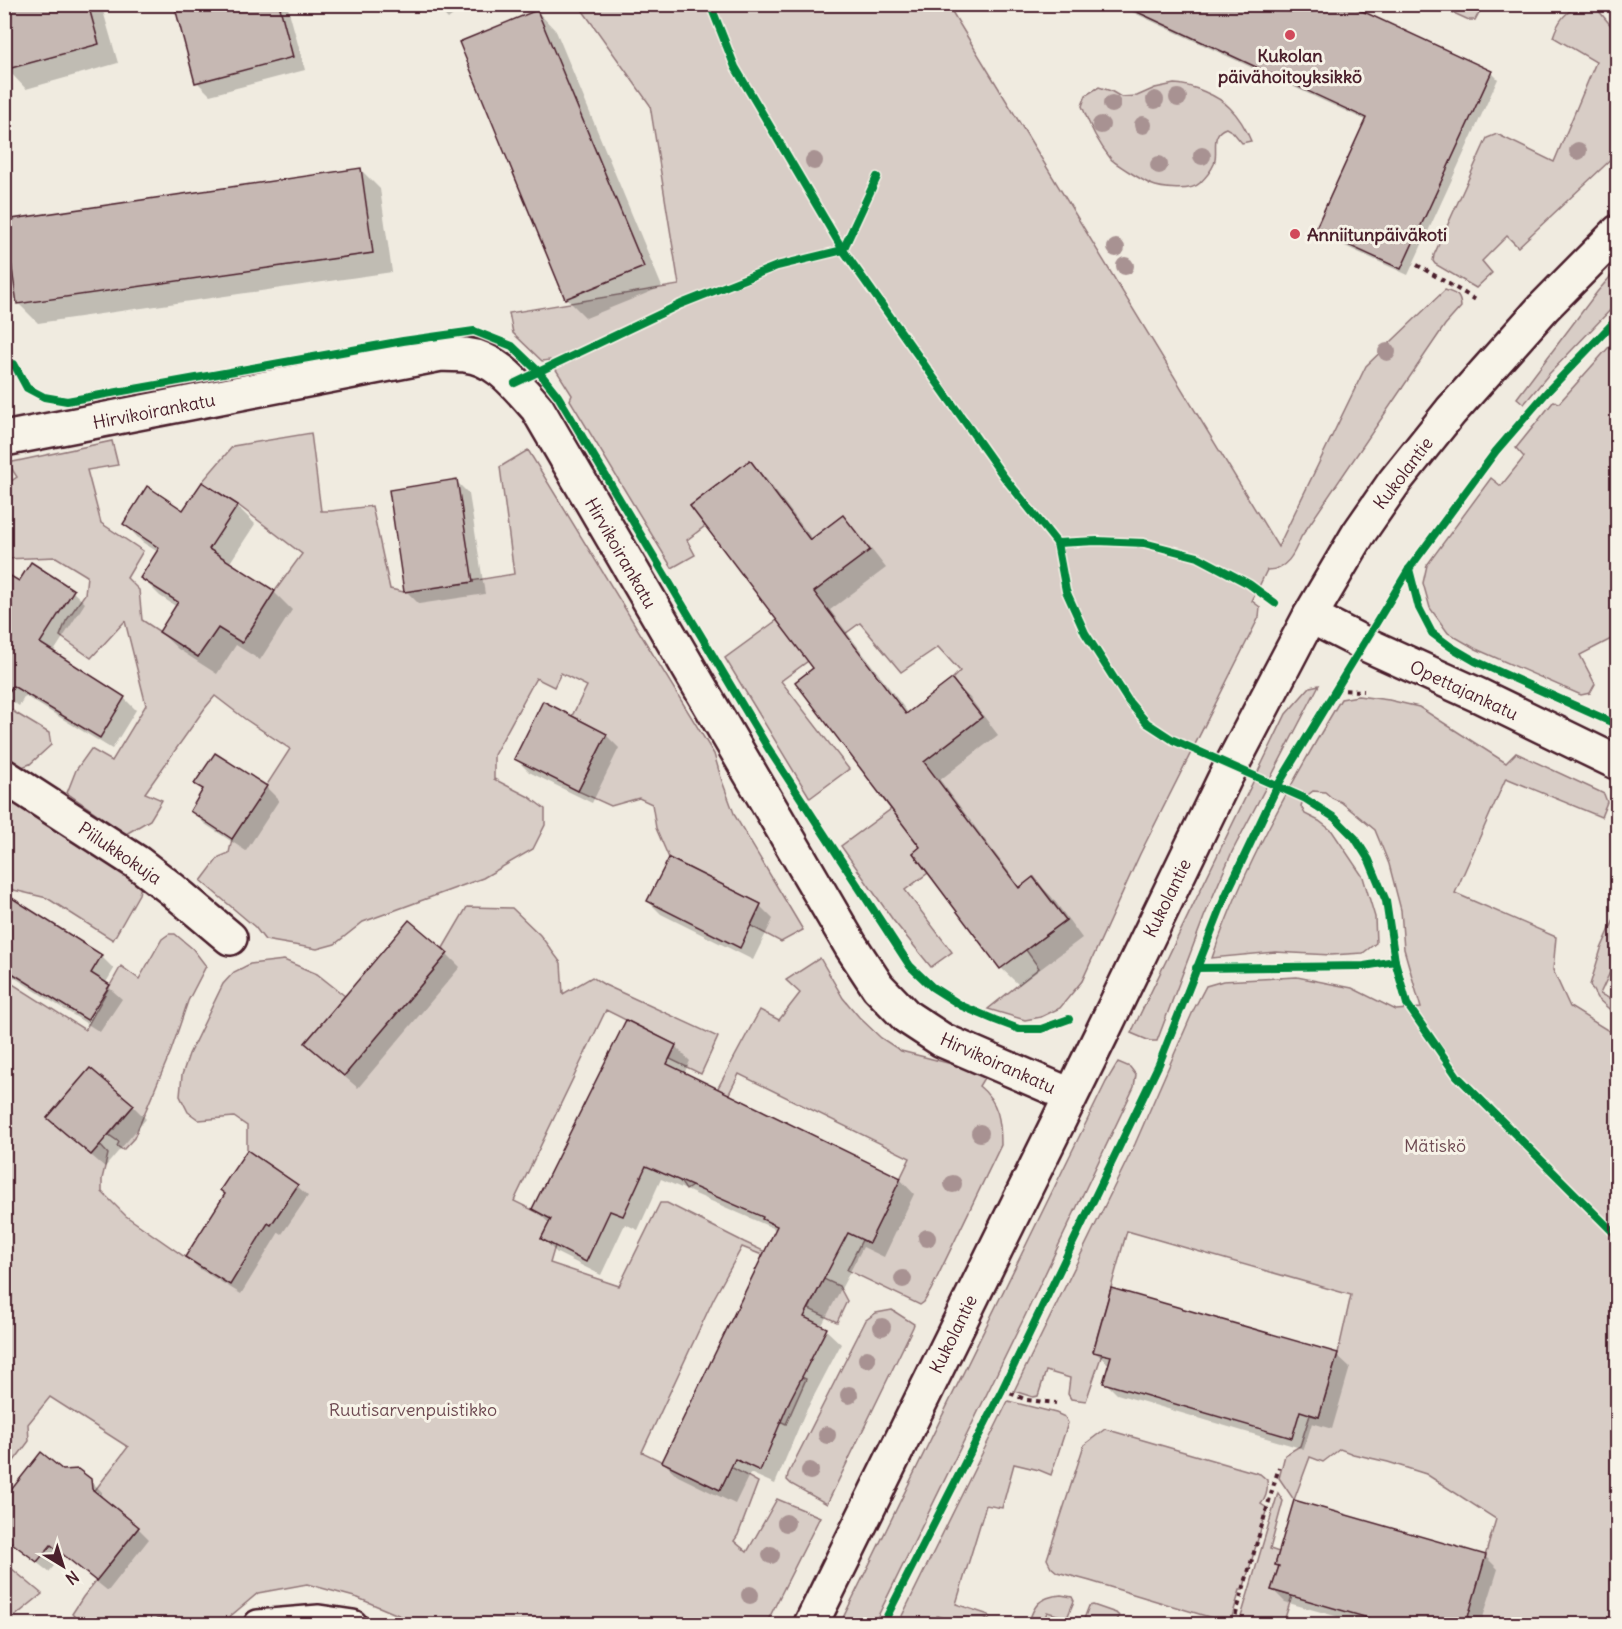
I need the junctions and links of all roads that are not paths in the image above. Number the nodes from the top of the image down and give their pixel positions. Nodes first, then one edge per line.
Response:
1 (1617, 232) edge
2 (4, 440) edge
3 (1311, 616) junction
4 (1617, 763) edge
5 (4, 776) edge
6 (230, 938) dead end
7 (1071, 1095) junction
8 (258, 1624) edge
9 (353, 1624) edge
10 (811, 1624) edge

1 - 3 street, Kukolantie
2 - 7 street, Hirvikoirankatu
3 - 4 street, Opettajankatu
3 - 7 street, Kukolantie
5 - 6 street, Piilukkokuja
7 - 10 street, Kukolantie
8 - 9 lane

